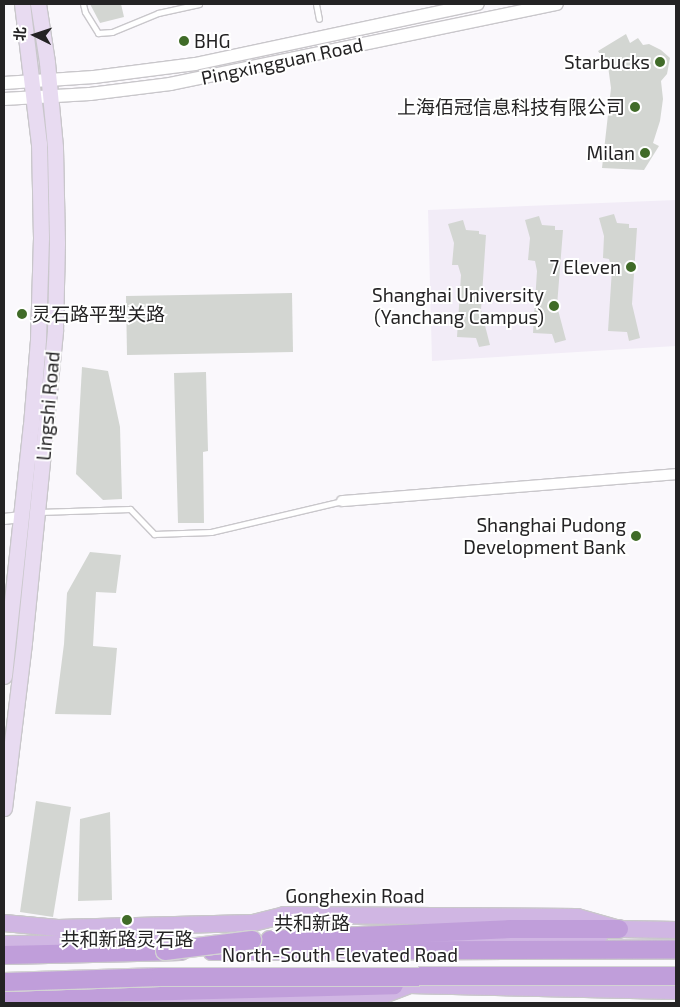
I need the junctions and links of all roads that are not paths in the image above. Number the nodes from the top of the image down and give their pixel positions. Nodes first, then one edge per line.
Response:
1 (22, 4) edge
2 (38, 4) edge
3 (83, 4) edge
4 (199, 4) edge
5 (316, 4) edge
6 (478, 4) edge
7 (557, 4) edge
8 (319, 19) dead end
9 (49, 81) junction
10 (33, 82) junction
11 (4, 83) edge
12 (51, 97) junction
13 (34, 98) junction
14 (4, 99) edge
15 (676, 474) edge
16 (342, 502) joint
17 (38, 512) junction
18 (21, 517) junction
19 (4, 519) edge
20 (4, 676) edge
21 (4, 808) edge
22 (253, 922) junction
23 (4, 923) edge
24 (117, 926) junction
25 (618, 929) junction
26 (676, 930) edge
27 (145, 943) junction
28 (4, 944) edge
29 (225, 944) junction
30 (676, 949) edge
31 (165, 951) junction
32 (4, 955) edge
33 (676, 976) edge
34 (4, 982) edge
35 (410, 985) junction
36 (4, 986) edge
37 (676, 991) edge
38 (4, 993) edge
39 (4, 1001) edge
40 (9, 1003) edge
41 (141, 1003) edge

1 - 10 main road, Lingshi Road
2 - 9 main road, Lingshi Road
3 - 4 lane
5 - 8 lane
6 - 9 street, Pingxingguan Road
7 - 12 street, Pingxingguan Road
9 - 10 street, Pingxingguan Road
9 - 12 main road, Lingshi Road
10 - 11 street, Pingxingguan Road
10 - 13 main road, Lingshi Road
12 - 13 street, Pingxingguan Road
12 - 17 main road, Lingshi Road
13 - 14 street, Pingxingguan Road
13 - 18 main road, Lingshi Road
15 - 16 street
16 - 17 lane
17 - 21 main road, Lingshi Road
18 - 19 street
18 - 20 main road, Lingshi Road
22 - 24 main road, Gonghexin Road
22 - 25 main road, Gonghexin Road
22 - 29 main road
23 - 24 main road, Gonghexin Road
24 - 27 main road
25 - 26 main road, Gonghexin Road
25 - 29 main road, 共和新路
25 - 31 highway, bridge
27 - 28 main road, 共和新路
27 - 29 main road, 共和新路
30 - 31 highway, North-South Elevated Road, bridge
31 - 32 highway, North-South Elevated Road
33 - 34 highway, North-South Elevated Road, bridge
35 - 36 main road
35 - 37 main road
35 - 38 highway
35 - 41 main road
39 - 40 main road

